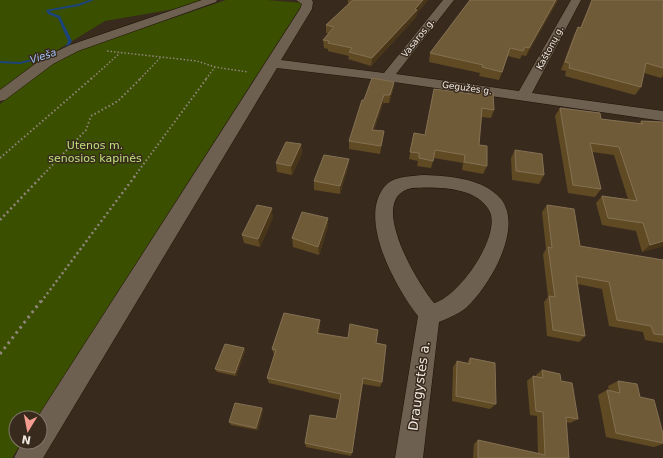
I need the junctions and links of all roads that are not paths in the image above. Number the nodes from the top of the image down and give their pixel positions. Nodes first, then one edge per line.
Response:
1 (212, 0) edge
2 (300, 0) edge
3 (449, 0) edge
4 (576, 0) edge
5 (271, 63) junction
6 (387, 77) junction
7 (524, 95) junction
8 (0, 96) edge
9 (663, 116) edge
10 (429, 314) junction
11 (48, 425) edge
12 (409, 458) edge

1 - 8 street
2 - 5 street
3 - 6 street, Vasaros g.
4 - 7 street, Kaštonų g.
5 - 6 street, Gegužės g.
5 - 11 street
6 - 7 street, Gegužės g.
7 - 9 street, Gegužės g.
10 - 10 street
10 - 12 street, Draugystės a.

